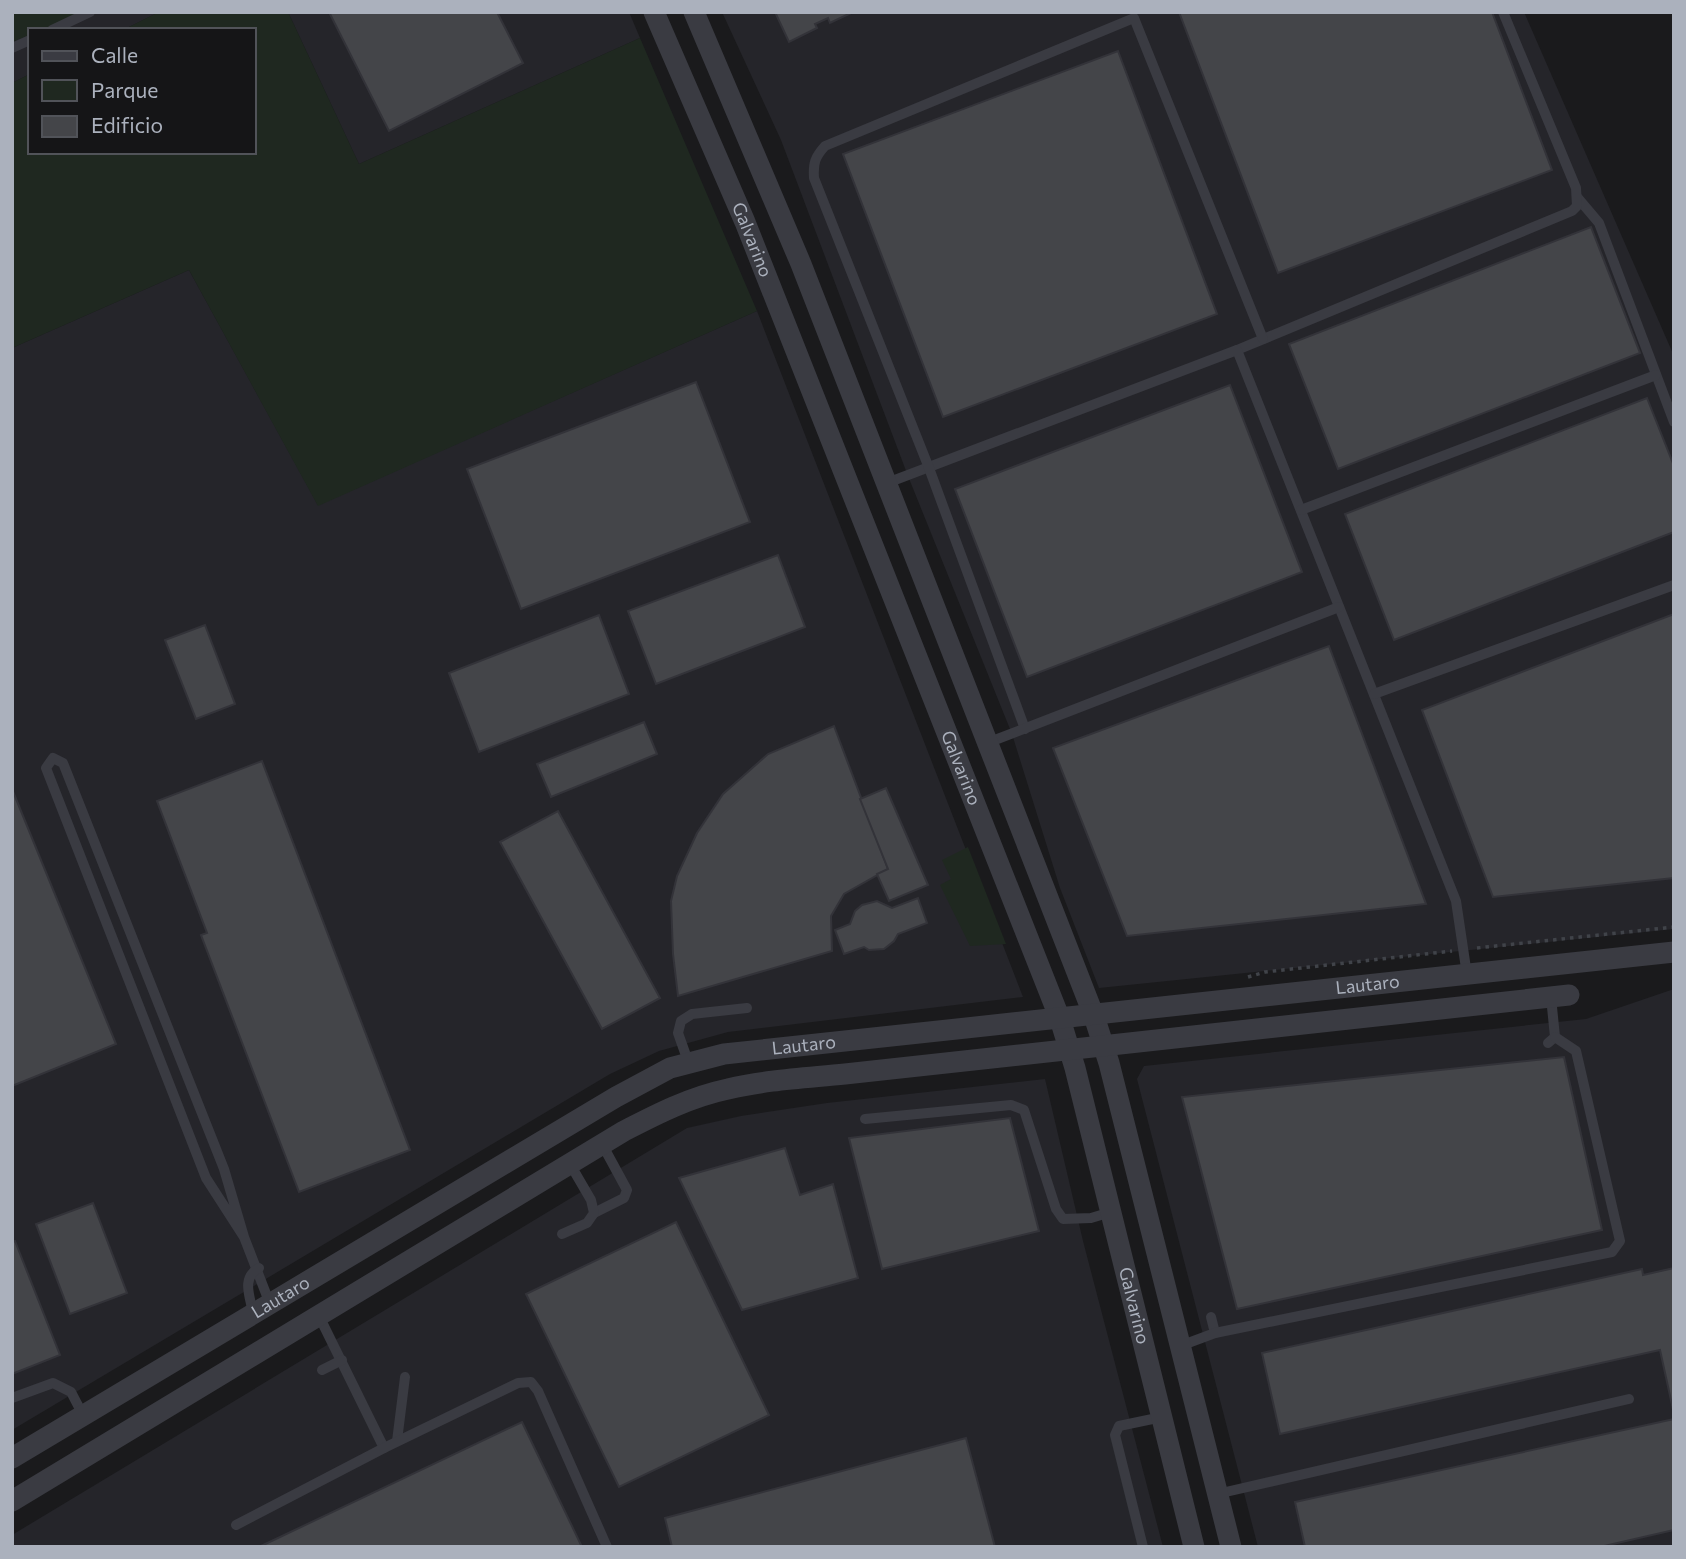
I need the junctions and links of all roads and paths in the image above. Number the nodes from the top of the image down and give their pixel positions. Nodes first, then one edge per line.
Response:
1 (90, 12) edge
2 (654, 12) edge
3 (694, 12) edge
4 (1146, 12) edge
5 (1503, 12) edge
6 (1134, 18) junction
7 (56, 28) edge
8 (28, 41) edge
9 (12, 48) edge
10 (1577, 197) junction
11 (1263, 339) junction
12 (1237, 350) junction
13 (1656, 374) junction
14 (1674, 422) edge
15 (929, 468) junction
16 (887, 483) junction
17 (1301, 510) junction
18 (1674, 585) edge
19 (1339, 607) junction
20 (1374, 694) junction
21 (1025, 729) junction
22 (987, 743) junction
23 (1674, 927) edge
24 (1464, 950) junction
25 (1674, 952) edge
26 (1467, 975) junction
27 (1236, 978) dead end
28 (1560, 996) joint
29 (747, 1008) dead end
30 (1094, 1016) junction
31 (1060, 1019) junction
32 (1103, 1046) junction
33 (1071, 1050) junction
34 (689, 1064) junction
35 (864, 1119) dead end
36 (602, 1144) junction
37 (570, 1164) junction
38 (1111, 1212) junction
39 (594, 1213) junction
40 (562, 1234) dead end
41 (244, 1237) junction
42 (258, 1269) junction
43 (262, 1308) junction
44 (319, 1316) junction
45 (1211, 1317) dead end
46 (1215, 1333) junction
47 (1180, 1346) junction
48 (342, 1360) junction
49 (322, 1370) dead end
50 (405, 1377) dead end
51 (12, 1398) edge
52 (1629, 1399) dead end
53 (83, 1415) junction
54 (1162, 1417) junction
55 (397, 1441) junction
56 (34, 1445) junction
57 (384, 1448) junction
58 (12, 1458) edge
59 (52, 1477) junction
60 (1217, 1494) junction
61 (12, 1501) edge
62 (236, 1525) dead end
63 (607, 1547) edge
64 (1143, 1547) edge
65 (1194, 1547) edge
66 (1231, 1547) edge

1 - 7 lane
2 - 31 street, Galvarino
3 - 16 street, Galvarino
4 - 6 lane
5 - 10 lane
6 - 11 lane
6 - 15 lane
8 - 9 lane
10 - 11 lane
10 - 13 lane
11 - 12 lane
12 - 15 lane
12 - 17 lane
13 - 14 lane
13 - 17 lane
15 - 16 lane
15 - 21 lane
16 - 22 street, Galvarino
17 - 19 lane
18 - 20 lane
19 - 20 lane
19 - 21 lane
20 - 24 lane
21 - 22 lane
22 - 30 street, Galvarino
23 - 24 path
24 - 26 lane
24 - 27 path
25 - 26 street, Lautaro
26 - 30 street, Lautaro
28 - 32 street, Lautaro
28 - 46 lane
29 - 34 lane
30 - 31 street, Lautaro
30 - 32 street, Galvarino
31 - 33 street, Galvarino
31 - 34 street, Lautaro
32 - 33 street, Lautaro
32 - 47 street, Galvarino
33 - 36 street, Lautaro
33 - 38 street, Galvarino
34 - 43 street, Lautaro
35 - 38 lane
36 - 37 street, Lautaro
36 - 39 lane
37 - 39 lane
37 - 44 street, Lautaro
38 - 54 street, Galvarino
39 - 40 lane
41 - 41 lane
41 - 42 lane
42 - 43 lane
42 - 43 lane
43 - 53 street, Lautaro
44 - 48 lane
44 - 59 street, Lautaro
45 - 46 lane
46 - 47 lane
47 - 60 street, Galvarino
48 - 49 lane
48 - 57 lane
50 - 55 lane
51 - 53 lane
52 - 60 lane
53 - 56 street, Lautaro
54 - 64 lane
54 - 65 street, Galvarino
55 - 57 lane
55 - 63 lane
56 - 58 street, Lautaro
56 - 59 street
57 - 62 lane
59 - 61 street, Lautaro
60 - 66 street, Galvarino

